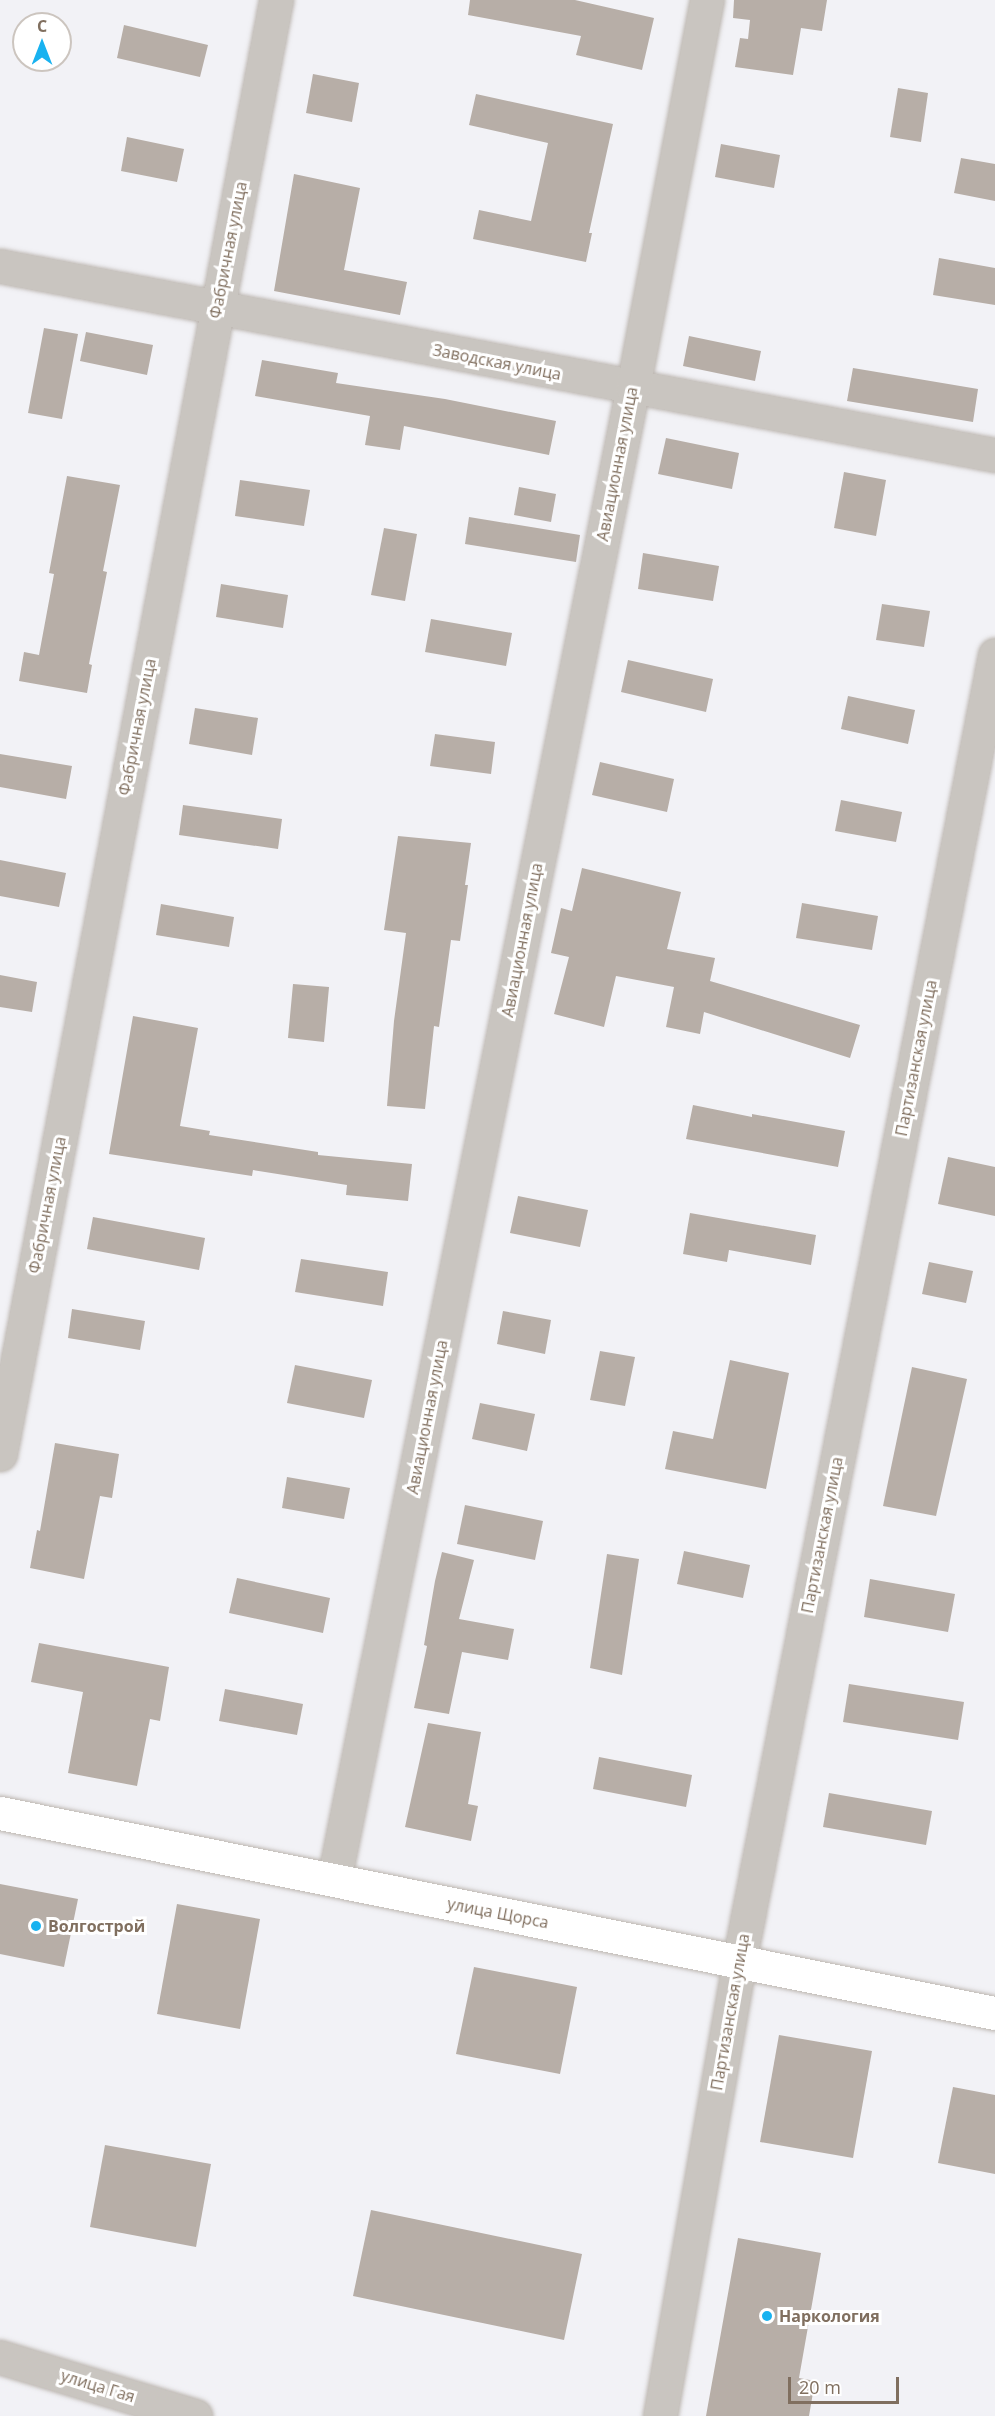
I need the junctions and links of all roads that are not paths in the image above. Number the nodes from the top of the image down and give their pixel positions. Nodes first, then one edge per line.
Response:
1 (276, 0) edge
2 (707, 0) edge
3 (0, 266) edge
4 (217, 309) junction
5 (633, 387) junction
6 (995, 455) edge
7 (995, 655) edge
8 (0, 1454) edge
9 (0, 1813) edge
10 (334, 1880) junction
11 (739, 1962) junction
12 (995, 2013) edge
13 (0, 2357) edge
14 (195, 2416) edge
15 (660, 2416) edge

1 - 4 street, Фабричная улица
2 - 5 street, Авиационная улица
3 - 4 street, Заводская улица
4 - 5 street, Заводская улица
4 - 8 street, Фабричная улица
5 - 6 street, Заводская улица
5 - 10 street, Авиационная улица
7 - 11 street, Партизанская улица
9 - 10 main road, улица Щорса
10 - 11 main road, улица Щорса
11 - 12 main road, улица Щорса
11 - 15 street, Партизанская улица
13 - 14 street, улица Гая

